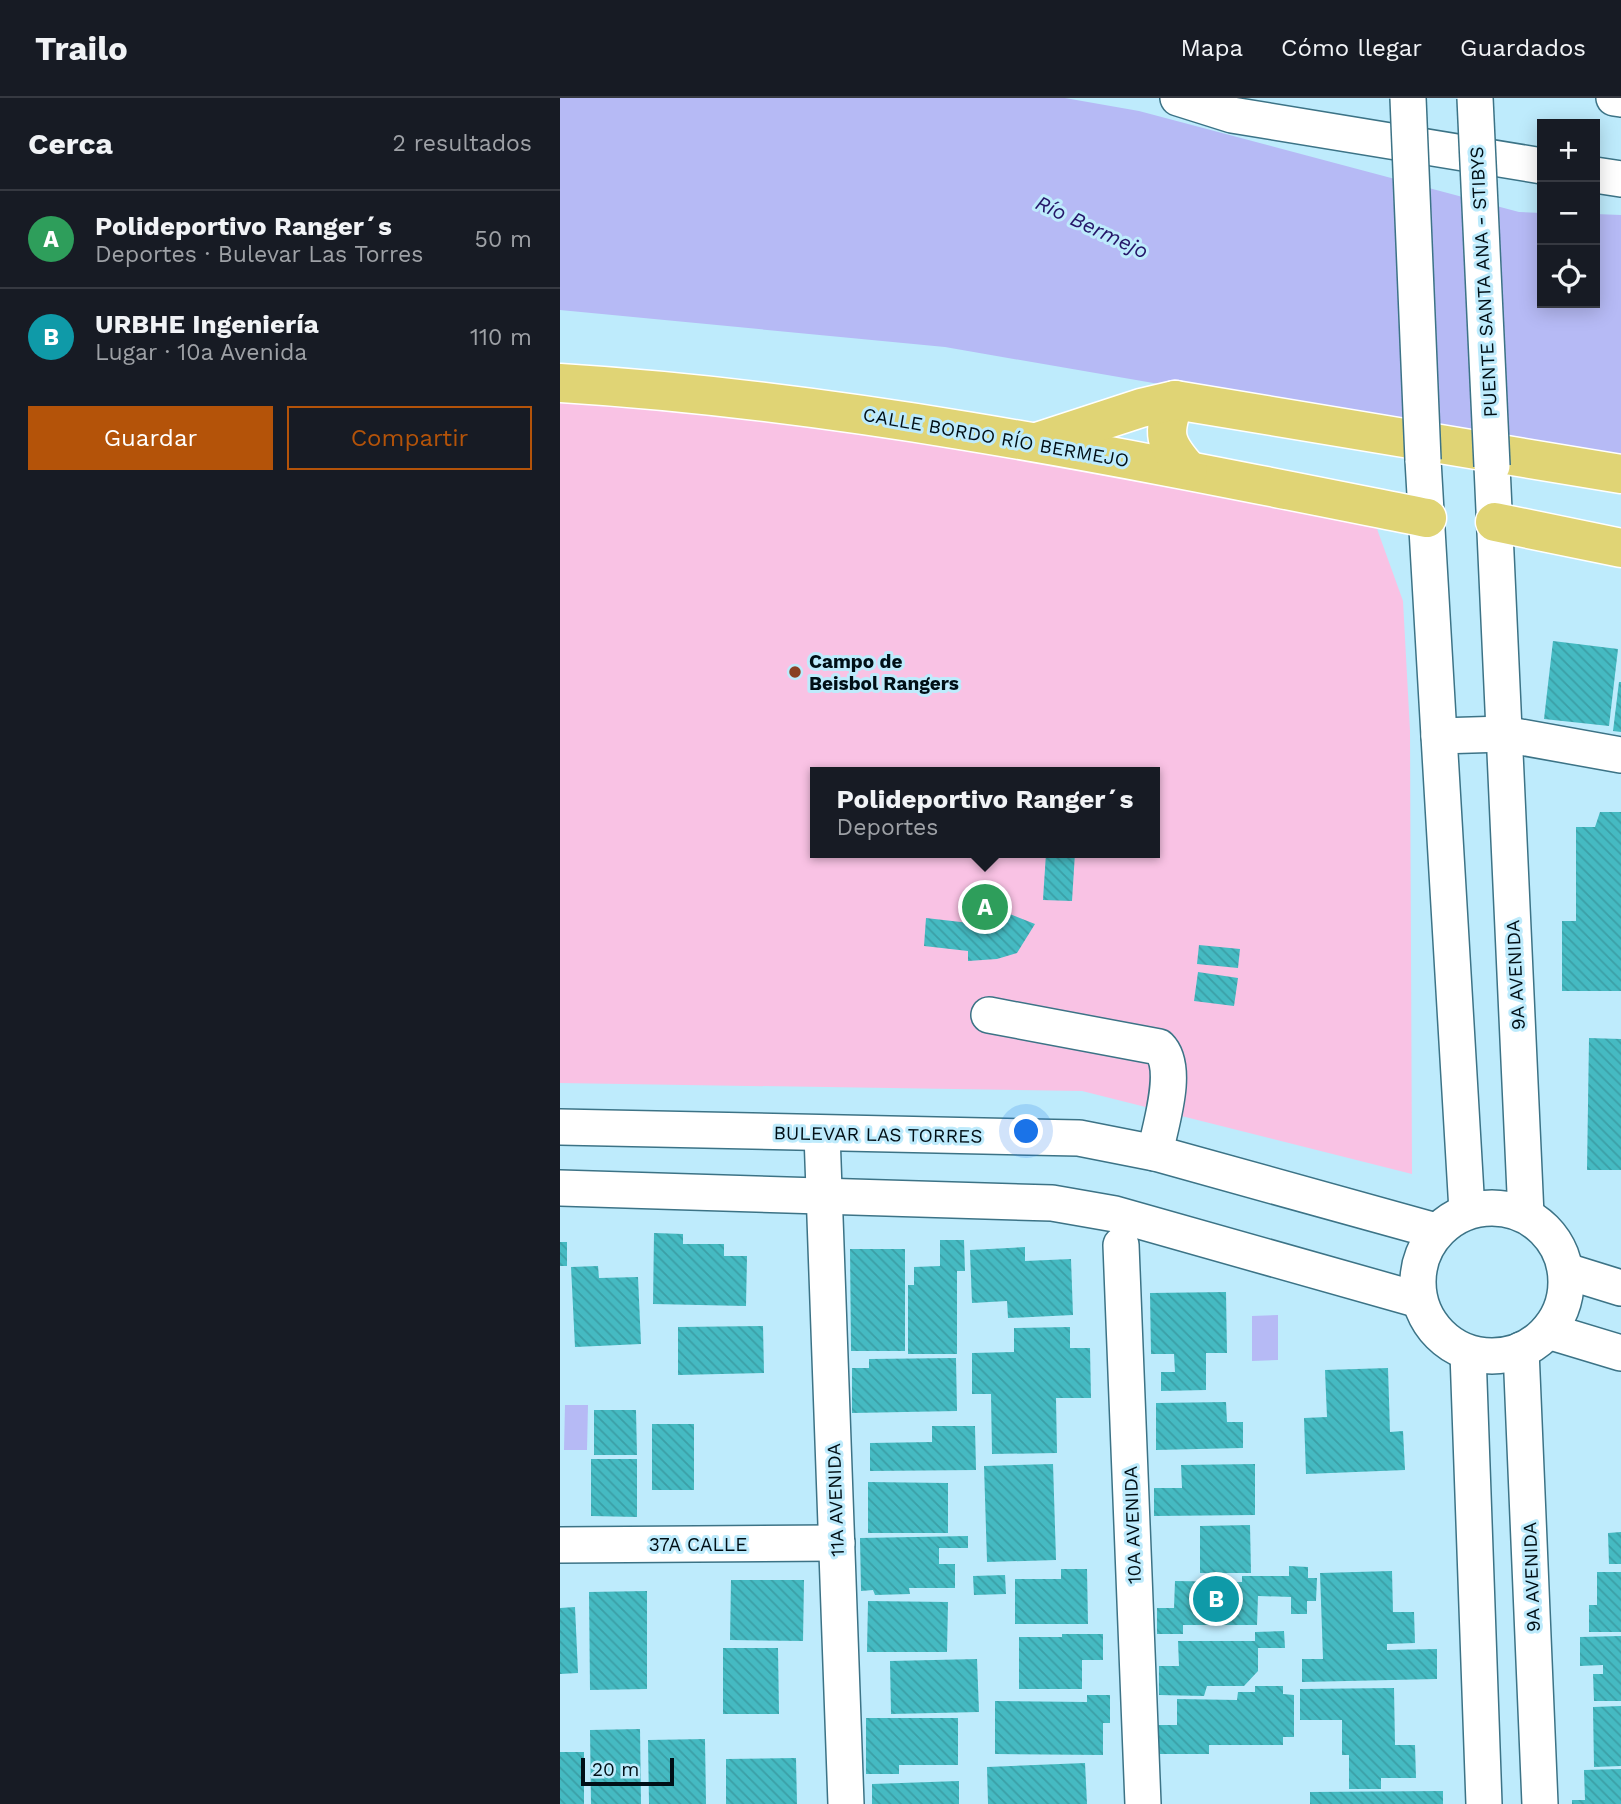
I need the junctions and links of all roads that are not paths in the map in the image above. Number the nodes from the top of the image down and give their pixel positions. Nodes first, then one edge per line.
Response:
1 (1178, 98) edge
2 (1408, 98) edge
3 (1475, 98) edge
4 (1614, 98) edge
5 (1621, 99) edge
6 (1537, 165) edge
7 (1600, 176) edge
8 (1621, 179) edge
9 (560, 383) edge
10 (1175, 400) junction
11 (1038, 441) junction
12 (1492, 466) joint
13 (1188, 470) junction
14 (1621, 474) edge
15 (1427, 518) junction
16 (1495, 522) junction
17 (1621, 548) edge
18 (1504, 734) junction
19 (1439, 736) junction
20 (1621, 755) edge
21 (989, 1014) dead end
22 (560, 1127) edge
23 (822, 1134) junction
24 (1155, 1153) junction
25 (560, 1188) edge
26 (825, 1196) junction
27 (1466, 1211) junction
28 (1526, 1215) junction
29 (1436, 1231) junction
30 (1121, 1245) dead end
31 (1566, 1271) junction
32 (1621, 1289) edge
33 (1419, 1300) junction
34 (1535, 1341) junction
35 (1468, 1353) junction
36 (1621, 1353) edge
37 (837, 1543) junction
38 (560, 1545) edge
39 (1481, 1740) junction
40 (1537, 1741) junction
41 (846, 1804) edge
42 (1143, 1804) edge
43 (1484, 1804) edge
44 (1540, 1804) edge

1 - 6 street
2 - 15 street, bridge
3 - 12 street, PUENTE SANTA ANA - STIBYS, bridge
4 - 5 street
7 - 8 street
9 - 11 main road, CALLE BORDO RÍO BERMEJO
10 - 11 main road
10 - 13 main road
10 - 14 main road
11 - 13 main road, CALLE BORDO RÍO BERMEJO
12 - 16 street, 9A AVENIDA
13 - 15 main road, CALLE BORDO RÍO BERMEJO
15 - 19 street
16 - 17 main road
16 - 18 street, 9A AVENIDA
18 - 19 street
18 - 20 street
18 - 28 street, 9A AVENIDA
19 - 27 street
21 - 24 street
22 - 23 street, BULEVAR LAS TORRES
23 - 24 street, BULEVAR LAS TORRES
23 - 26 street
24 - 29 street, BULEVAR LAS TORRES
25 - 26 street
26 - 33 street
26 - 37 street, 11A AVENIDA
27 - 28 street
27 - 29 street
28 - 31 street
29 - 33 street
30 - 42 street, 10A AVENIDA
31 - 32 street
31 - 34 street
33 - 35 street
34 - 35 street
34 - 36 street
34 - 40 street, 9A AVENIDA
35 - 39 street
37 - 38 street, 37A CALLE
37 - 41 street, 11A AVENIDA
39 - 40 street
39 - 43 street
40 - 44 street, 9A AVENIDA

